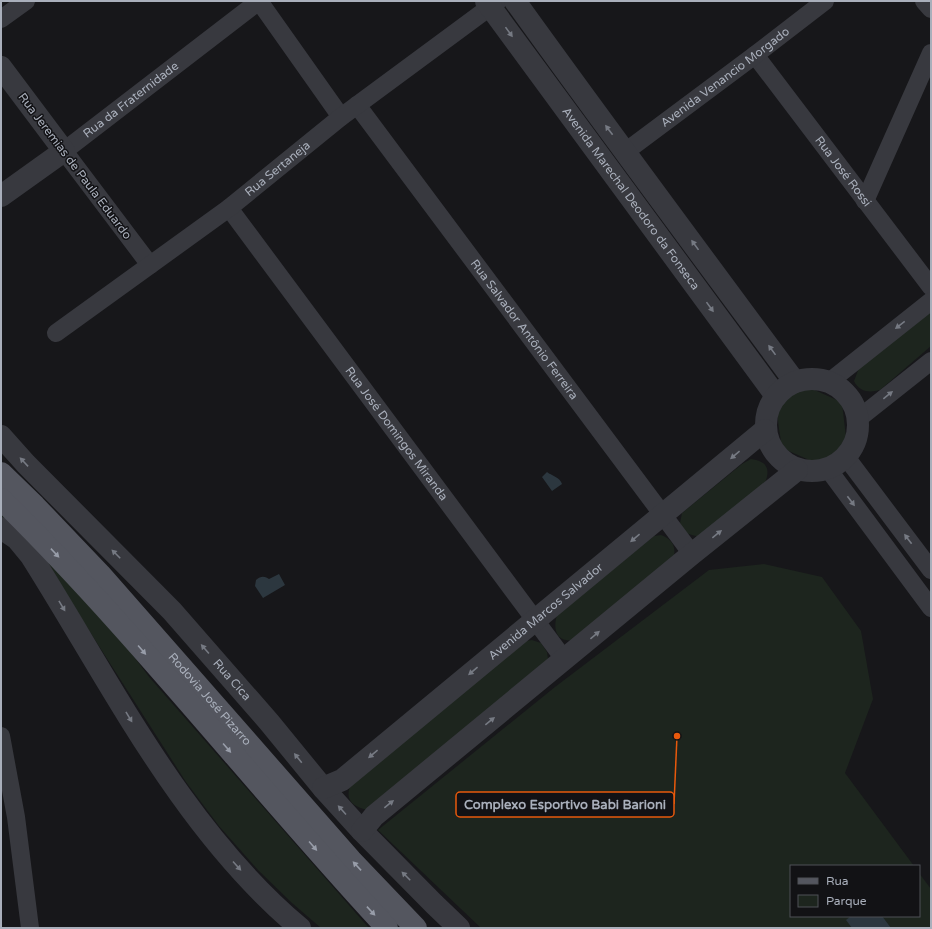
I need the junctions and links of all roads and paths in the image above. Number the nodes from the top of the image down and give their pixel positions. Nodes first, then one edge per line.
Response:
1 (26, 1) edge
2 (259, 1) edge
3 (514, 1) edge
4 (825, 1) edge
5 (924, 1) edge
6 (492, 3) edge
7 (931, 9) edge
8 (1, 19) edge
9 (931, 53) edge
10 (755, 55) junction
11 (1, 67) edge
12 (357, 105) junction
13 (341, 117) junction
14 (64, 151) junction
15 (625, 152) junction
16 (1, 196) edge
17 (865, 201) junction
18 (229, 208) junction
19 (150, 264) junction
20 (931, 287) edge
21 (931, 301) edge
22 (56, 333) dead end
23 (931, 361) edge
24 (795, 382) junction
25 (829, 382) junction
26 (776, 396) junction
27 (858, 419) junction
28 (765, 430) junction
29 (1, 436) edge
30 (846, 457) junction
31 (828, 469) junction
32 (797, 470) junction
33 (1, 473) edge
34 (1, 499) edge
35 (662, 515) junction
36 (12, 532) edge
37 (692, 554) junction
38 (931, 570) edge
39 (931, 608) edge
40 (536, 620) junction
41 (564, 659) junction
42 (1, 736) edge
43 (323, 788) junction
44 (362, 831) junction
45 (30, 928) edge
46 (300, 928) edge
47 (387, 928) edge
48 (416, 928) edge
49 (459, 928) edge

1 - 8 street
2 - 13 street
2 - 14 street, Rua da Fraternidade
15 -> 3 street, Avenida Marechal Deodoro da Fonseca
4 - 10 street, Avenida Venancio Morgado
5 - 7 street
6 - 12 street, Rua Sertaneja
6 -> 26 street, Avenida Marechal Deodoro da Fonseca
9 - 17 street
10 - 15 street, Avenida Venancio Morgado
10 - 17 street, Rua José Rossi
11 - 14 street, Rua Jeremias de Paula Eduardo
12 - 13 street, Rua Sertaneja
12 - 35 street, Rua Salvador Antônio Ferreira
13 - 18 street, Rua Sertaneja
14 - 16 street, Rua da Fraternidade
14 - 19 street, Rua Jeremias de Paula Eduardo
24 -> 15 street, Avenida Marechal Deodoro da Fonseca
17 - 20 street, Rua José Rossi
18 - 19 street, Rua Sertaneja
18 - 40 street, Rua José Domingos Miranda
19 - 22 street, Rua Sertaneja
21 -> 25 street
27 -> 23 street
24 - 25 street
24 - 26 street
25 - 27 street
26 - 28 street
27 - 30 street
28 - 32 street
28 -> 35 street, Avenida Marcos Salvador
43 -> 29 street, Rua Cica
30 - 31 street
38 -> 30 street
31 - 32 street
31 -> 39 street
37 -> 32 street
48 -> 33 main road, Rodovia José Pizarro
34 - 36 main road, Rodovia José Pizarro
35 - 37 street, Rua Salvador Antônio Ferreira
35 -> 40 street, Avenida Marcos Salvador
36 -> 46 street
36 -> 47 main road, Rodovia José Pizarro
41 -> 37 street
40 - 41 street, Rua José Domingos Miranda
40 -> 43 street, Avenida Marcos Salvador
44 -> 41 street
42 - 45 street
44 -> 43 street, Rua Cica
49 -> 44 street, Rua Cica

